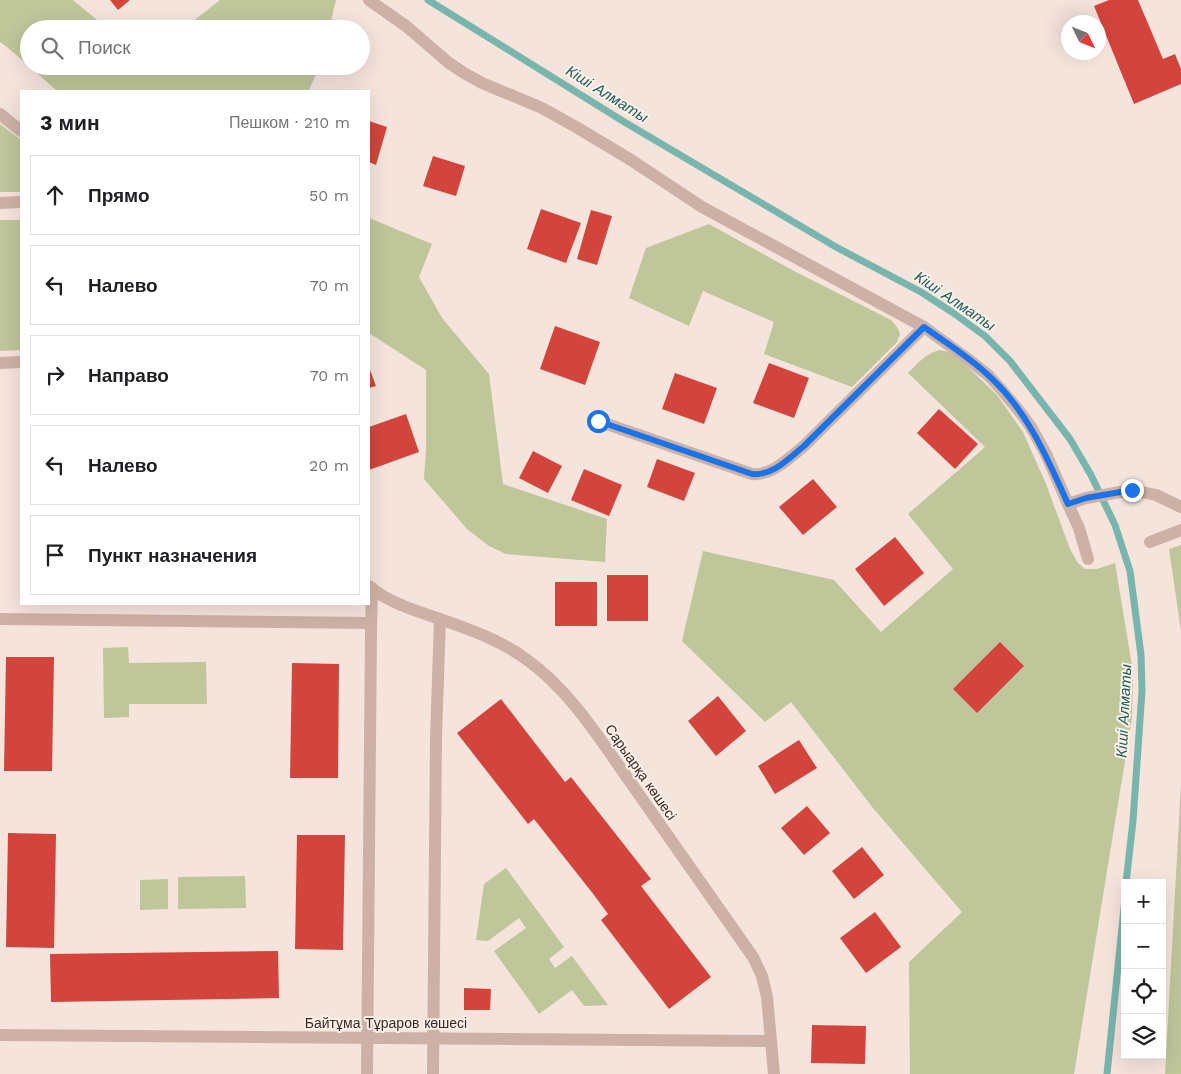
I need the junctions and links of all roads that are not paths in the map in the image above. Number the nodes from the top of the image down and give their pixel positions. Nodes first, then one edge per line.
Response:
1 (370, 0) edge
2 (0, 114) edge
3 (20, 130) edge
4 (20, 202) edge
5 (0, 203) edge
6 (924, 327) junction
7 (20, 362) edge
8 (0, 363) edge
9 (598, 421) dead end
10 (1068, 504) junction
11 (1181, 508) edge
12 (1181, 530) edge
13 (1150, 542) dead end
14 (1088, 559) dead end
15 (370, 587) edge
16 (0, 619) edge
17 (440, 619) junction
18 (371, 623) junction
19 (0, 1036) edge
20 (367, 1038) junction
21 (433, 1038) junction
22 (771, 1040) junction
23 (367, 1074) edge
24 (433, 1074) edge
25 (774, 1074) edge

1 - 6 street
2 - 3 street
4 - 5 street
6 - 9 street
6 - 10 street
7 - 8 street
10 - 11 street
10 - 14 street
12 - 13 street
15 - 17 street, Сарыарқа көшесі
15 - 18 street
16 - 18 street
17 - 21 street
17 - 22 street, Сарыарқа көшесі
18 - 20 street
19 - 20 street, Байтұма Тұраров көшесі
20 - 21 street, Байтұма Тұраров көшесі
20 - 23 street
21 - 22 street, Байтұма Тұраров көшесі
21 - 24 street
22 - 25 street, Сарыарқа көшесі

